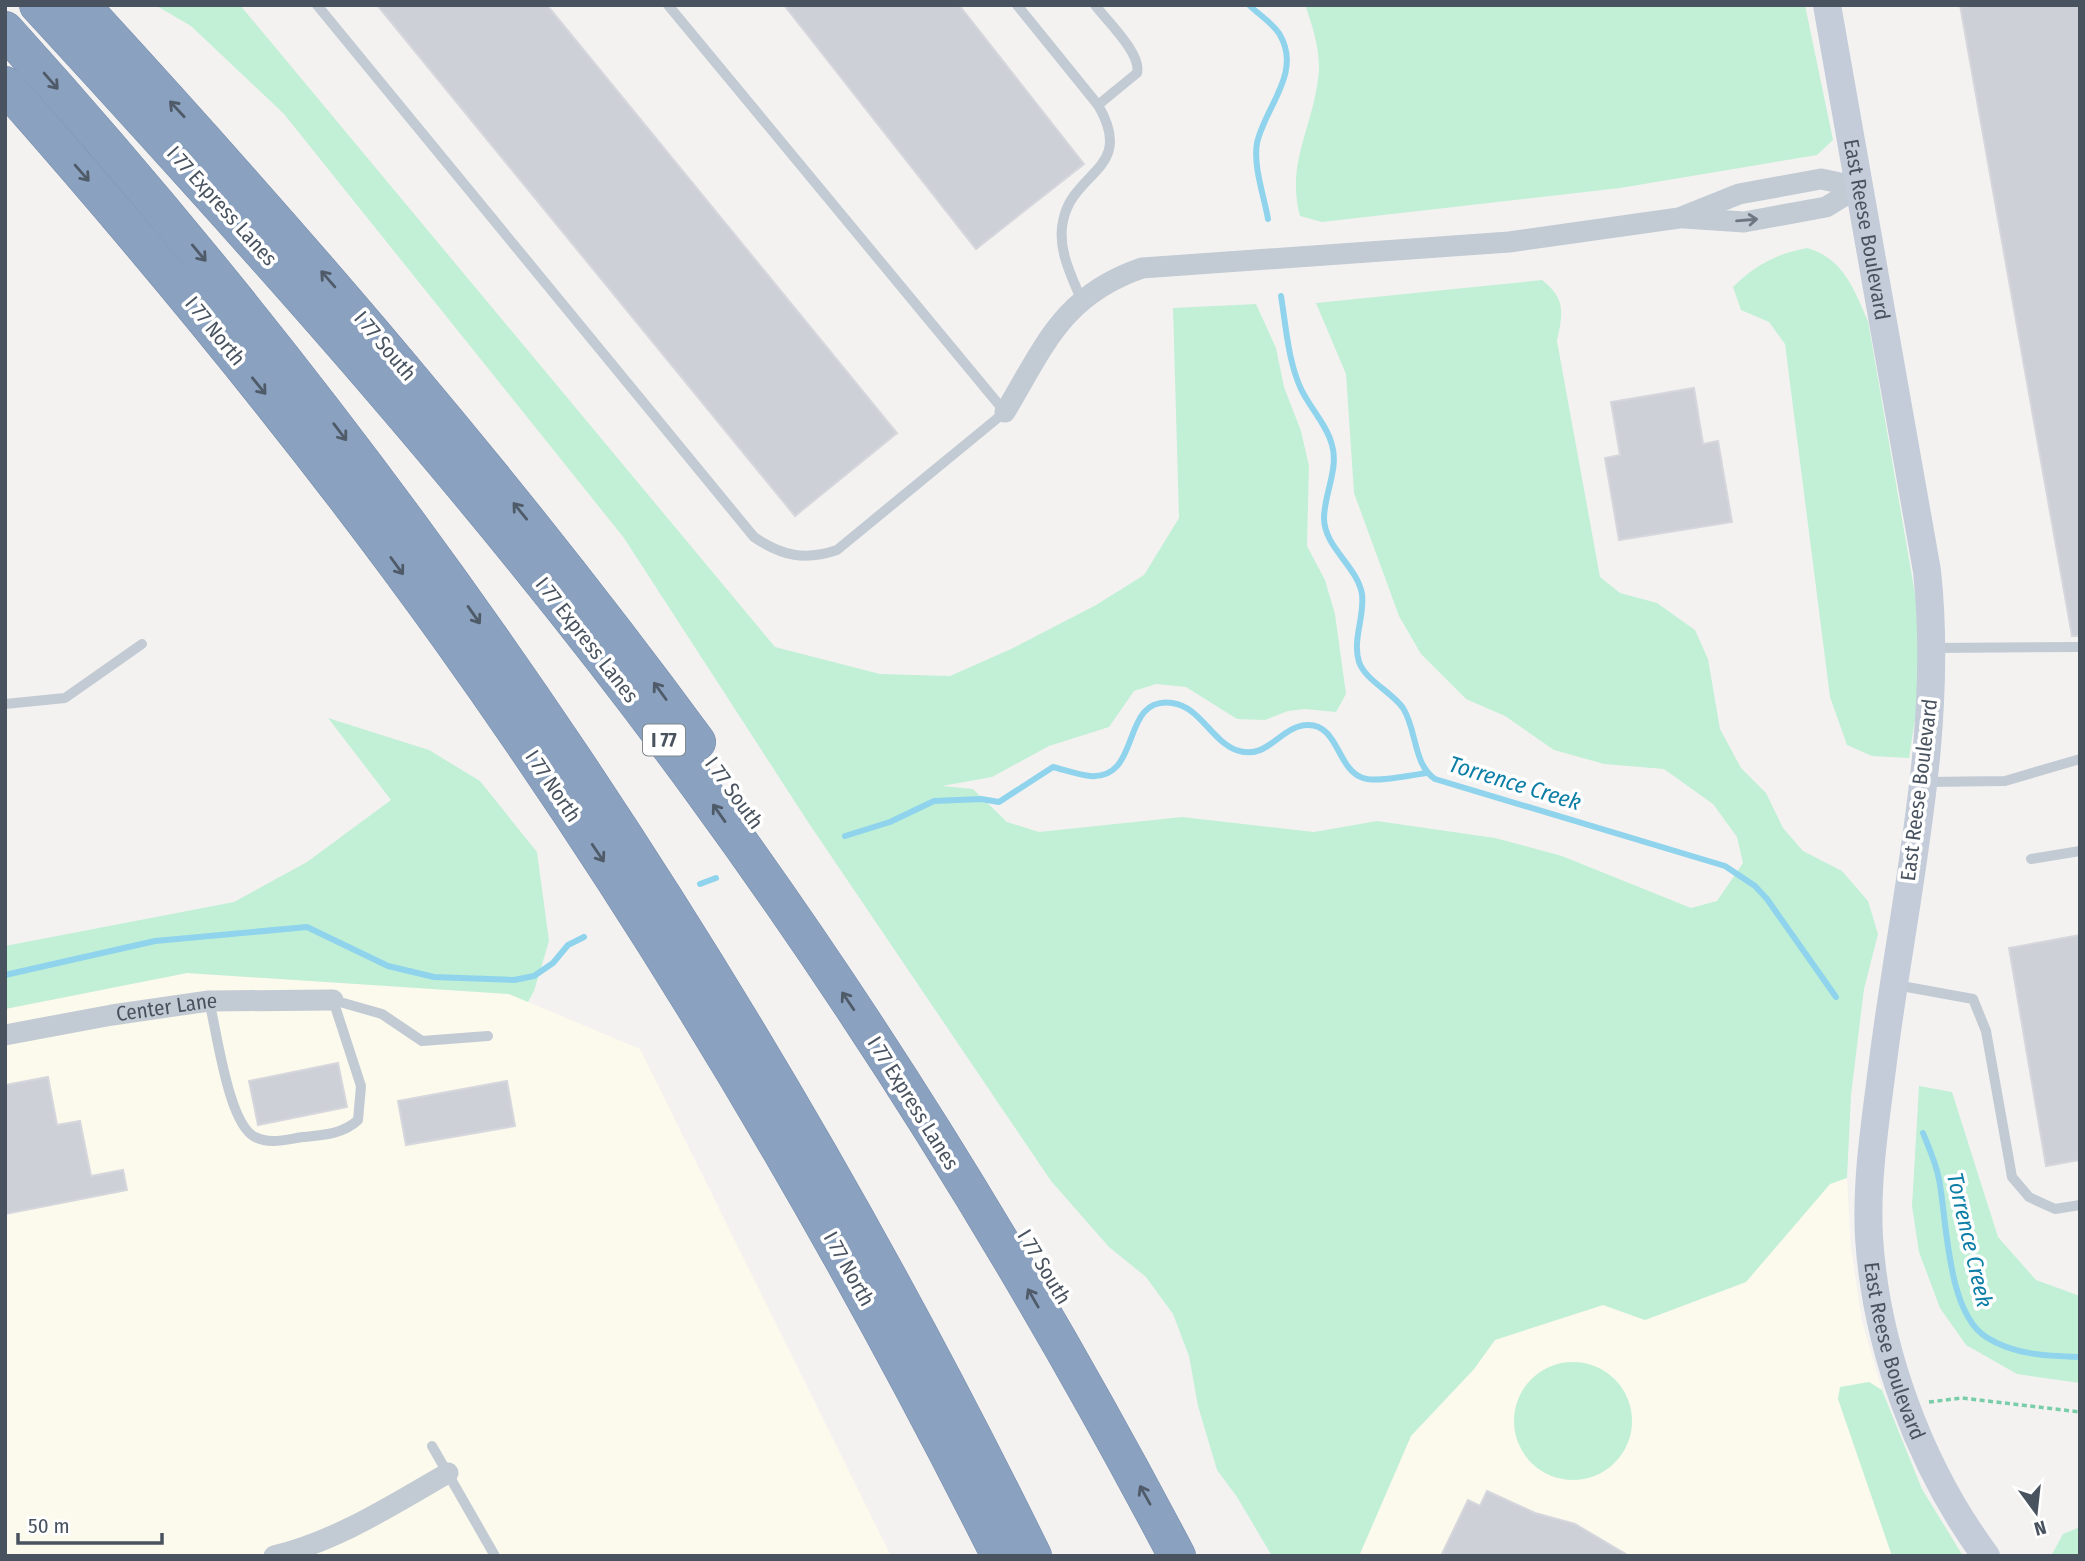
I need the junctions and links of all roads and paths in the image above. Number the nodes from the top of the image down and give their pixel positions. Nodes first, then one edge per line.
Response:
1 (38, 5) edge
2 (81, 5) edge
3 (317, 5) edge
4 (668, 5) edge
5 (1017, 5) edge
6 (1094, 5) edge
7 (1827, 5) edge
8 (5, 30) edge
9 (5, 85) edge
10 (1098, 106) junction
11 (1859, 187) junction
12 (1679, 218) junction
13 (1081, 299) junction
14 (1005, 412) junction
15 (142, 644) dead end
16 (2080, 647) edge
17 (1933, 648) junction
18 (5, 704) edge
19 (2080, 759) edge
20 (1922, 782) junction
21 (2080, 850) edge
22 (2031, 859) dead end
23 (1893, 984) junction
24 (332, 1000) junction
25 (209, 1001) junction
26 (5, 1035) edge
27 (488, 1036) dead end
28 (2080, 1205) edge
29 (1908, 1407) junction
30 (2080, 1412) edge
31 (432, 1446) dead end
32 (448, 1473) junction
33 (280, 1555) edge
34 (495, 1556) edge
35 (1000, 1556) edge
36 (1033, 1556) edge
37 (1177, 1556) edge
38 (1205, 1556) edge
39 (1986, 1556) edge

37 -> 1 highway, I 77 Express Lanes / I 77
38 -> 2 highway, I 77 South / I 77
3 - 14 lane
4 - 14 lane
5 - 10 lane
6 - 10 lane
7 - 11 street, East Reese Boulevard
8 -> 36 highway
9 -> 35 highway, I 77 North
10 - 13 lane
11 - 12 street
12 -> 11 street
11 - 17 street, East Reese Boulevard
12 - 13 street
13 - 14 street
15 - 18 lane
16 - 17 lane
17 - 20 street, East Reese Boulevard
19 - 20 lane
20 - 23 street, East Reese Boulevard
21 - 22 lane
23 - 28 lane
23 - 29 street, East Reese Boulevard
24 - 25 street, Center Lane
24 - 25 lane
24 - 27 lane
25 - 26 street, Center Lane
29 - 30 path
29 - 39 street, East Reese Boulevard
31 - 32 lane
32 - 33 street
32 - 34 lane

